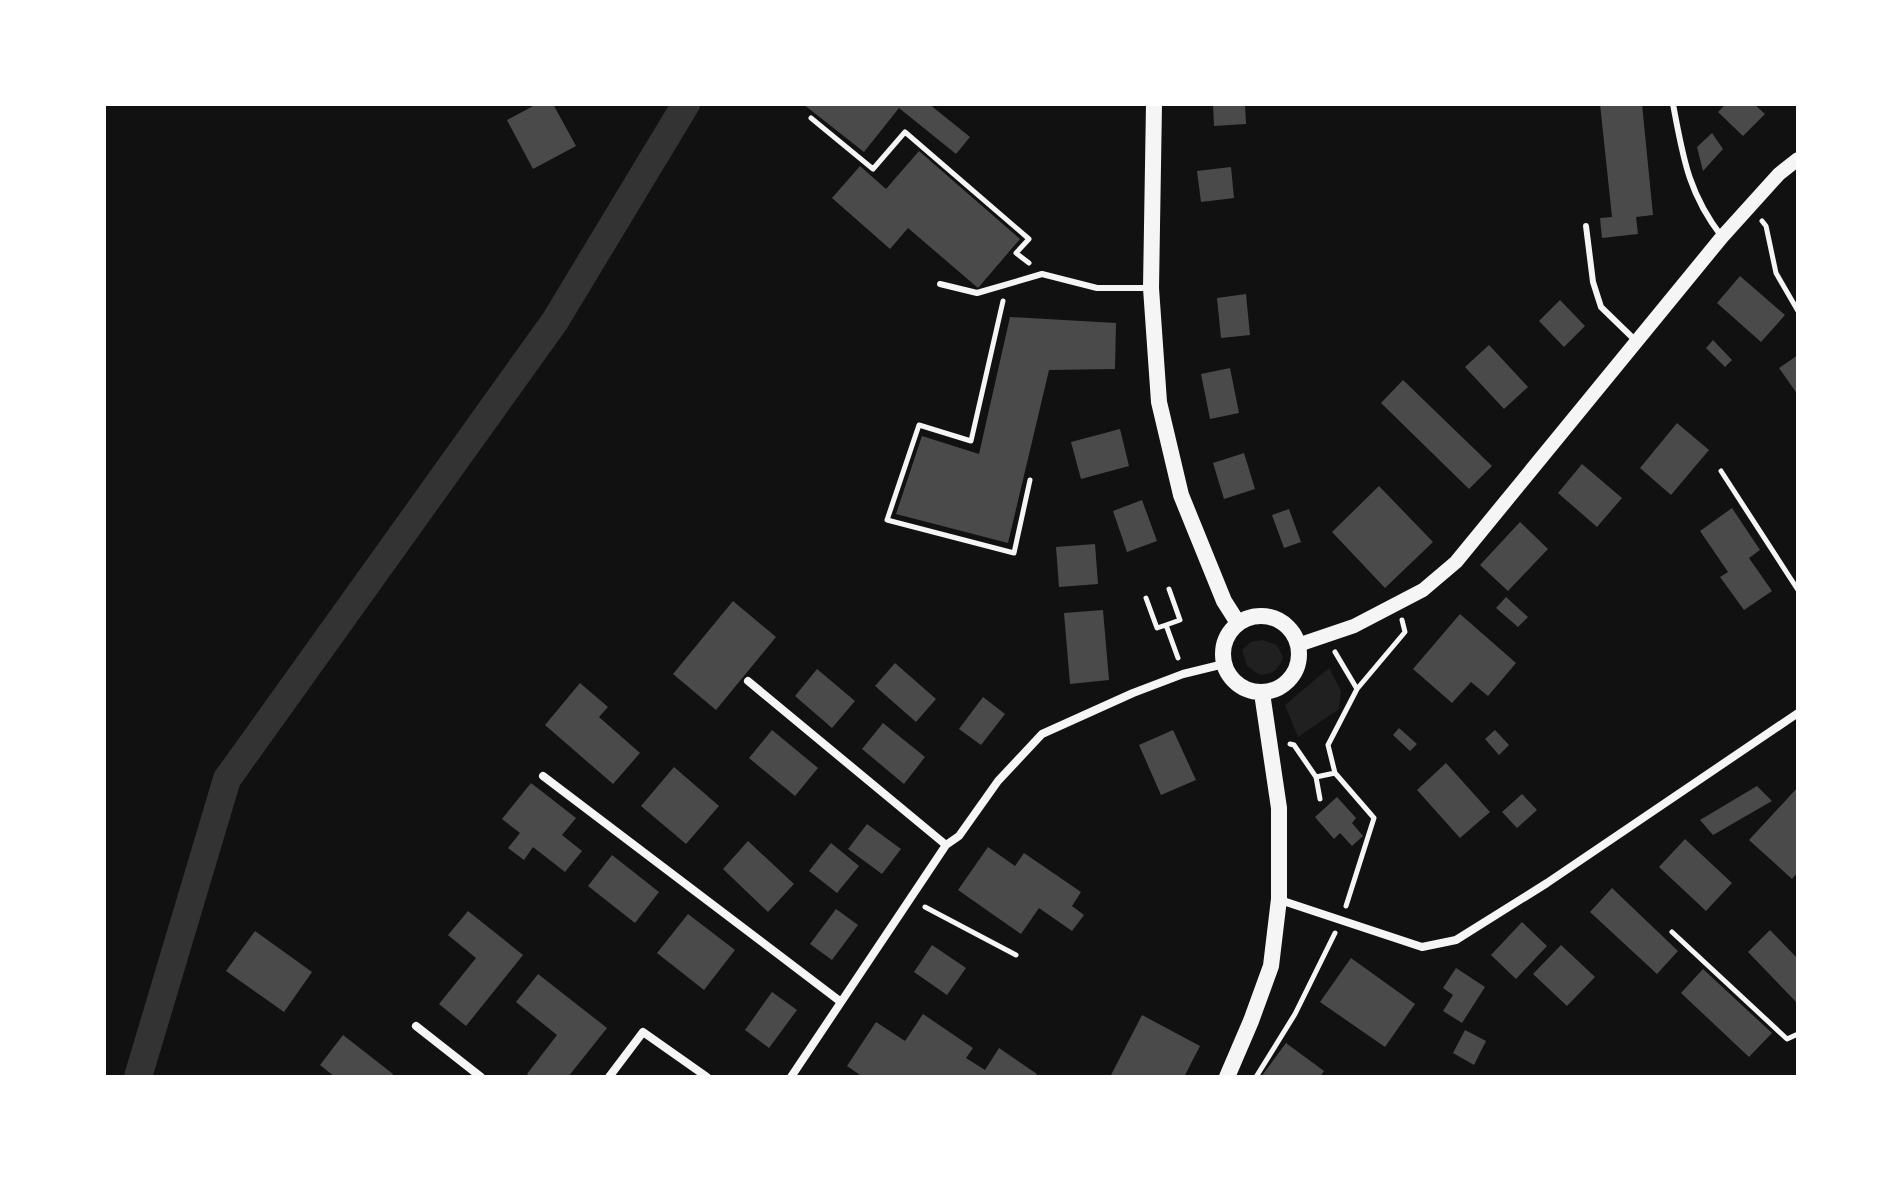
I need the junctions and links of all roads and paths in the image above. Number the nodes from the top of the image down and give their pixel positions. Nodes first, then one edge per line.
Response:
1 (1154, 104) edge
2 (1673, 104) edge
3 (811, 118) dead end
4 (1798, 159) edge
5 (1750, 205) junction
6 (1586, 226) dead end
7 (1722, 237) junction
8 (1042, 274) junction
9 (940, 284) dead end
10 (1007, 284) junction
11 (1151, 288) junction
12 (1798, 311) edge
13 (1637, 342) junction
14 (1721, 471) dead end
15 (1030, 480) dead end
16 (1169, 589) dead end
17 (1798, 590) edge
18 (1146, 598) dead end
19 (1398, 603) junction
20 (1238, 623) junction
21 (1166, 625) junction
22 (1326, 636) junction
23 (1298, 645) junction
24 (1224, 664) junction
25 (1183, 674) junction
26 (748, 681) dead end
27 (1357, 689) junction
28 (1262, 693) junction
29 (1798, 713) edge
30 (1269, 741) junction
31 (1335, 773) junction
32 (543, 776) dead end
33 (1316, 777) junction
34 (1320, 799) dead end
35 (946, 845) junction
36 (1279, 899) junction
37 (909, 900) junction
38 (1341, 920) junction
39 (1672, 932) dead end
40 (1016, 955) dead end
41 (841, 1002) junction
42 (416, 1026) dead end
43 (1798, 1034) edge
44 (481, 1077) edge
45 (609, 1077) edge
46 (707, 1077) edge
47 (791, 1077) edge
48 (1227, 1077) edge
49 (1256, 1077) edge

1 - 11 main road
2 - 7 lane
3 - 8 path
4 - 5 street
5 - 7 street
5 - 12 path
6 - 13 lane
7 - 13 street
8 - 10 lane
8 - 11 lane
9 - 10 lane
10 - 15 path
11 - 20 main road
13 - 19 street
14 - 17 path
16 - 21 path
18 - 21 path
19 - 22 street
19 - 27 path
20 - 23 main road
20 - 24 main road
21 - 25 path
22 - 23 street
22 - 27 path
23 - 28 main road
24 - 25 street
24 - 28 main road
25 - 35 street
26 - 35 street
27 - 31 path
28 - 30 main road
29 - 38 street
30 - 33 path
30 - 36 main road
31 - 33 path
31 - 38 path
32 - 41 street
33 - 34 path
35 - 37 street
36 - 38 street
36 - 48 main road
37 - 40 path
37 - 41 street
38 - 49 path
39 - 43 path
41 - 47 street
42 - 44 street
45 - 46 street

